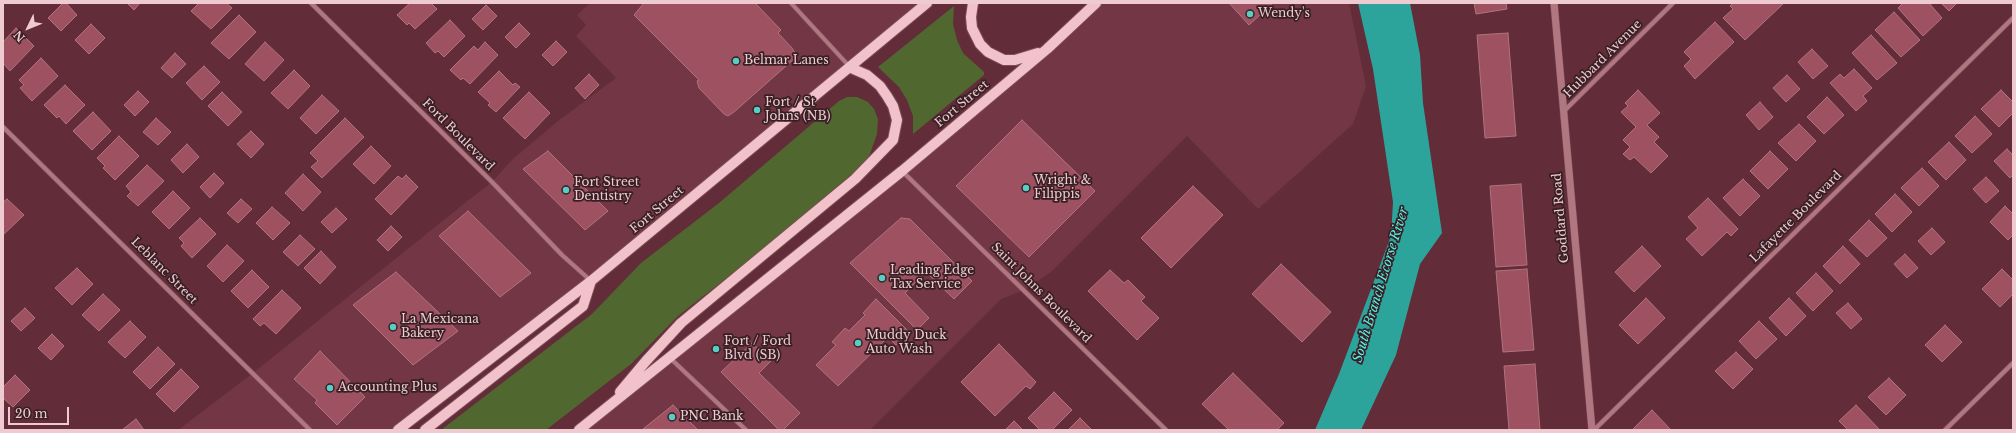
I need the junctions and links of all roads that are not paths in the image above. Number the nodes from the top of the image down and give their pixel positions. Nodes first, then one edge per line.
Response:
1 (311, 3) edge
2 (791, 3) edge
3 (927, 3) edge
4 (973, 3) edge
5 (1096, 3) edge
6 (1554, 3) edge
7 (1673, 3) edge
8 (2013, 18) edge
9 (1047, 49) junction
10 (851, 68) junction
11 (1563, 112) junction
12 (3, 127) edge
13 (902, 171) junction
14 (591, 281) junction
15 (670, 358) junction
16 (2013, 363) edge
17 (607, 408) junction
18 (310, 430) edge
19 (398, 430) edge
20 (425, 430) edge
21 (579, 430) edge
22 (746, 430) edge
23 (1166, 430) edge
24 (1593, 430) edge
25 (1945, 430) edge

1 - 14 street, Ford Boulevard
2 - 10 street
3 - 10 main road, Fort Street
4 - 9 main road
5 - 9 main road, Fort Street
6 - 11 street, Goddard Road
7 - 11 street, Hubbard Avenue
8 - 24 street, Lafayette Boulevard
9 - 13 main road, Fort Street
10 - 14 main road, Fort Street
10 - 17 main road
11 - 24 street, Goddard Road
12 - 18 street, Leblanc Street
13 - 15 main road, Fort Street
13 - 23 street, Saint Johns Boulevard
14 - 19 main road, Fort Street
14 - 20 main road
15 - 17 main road, Fort Street
15 - 22 street
16 - 25 street
17 - 21 main road, Fort Street

